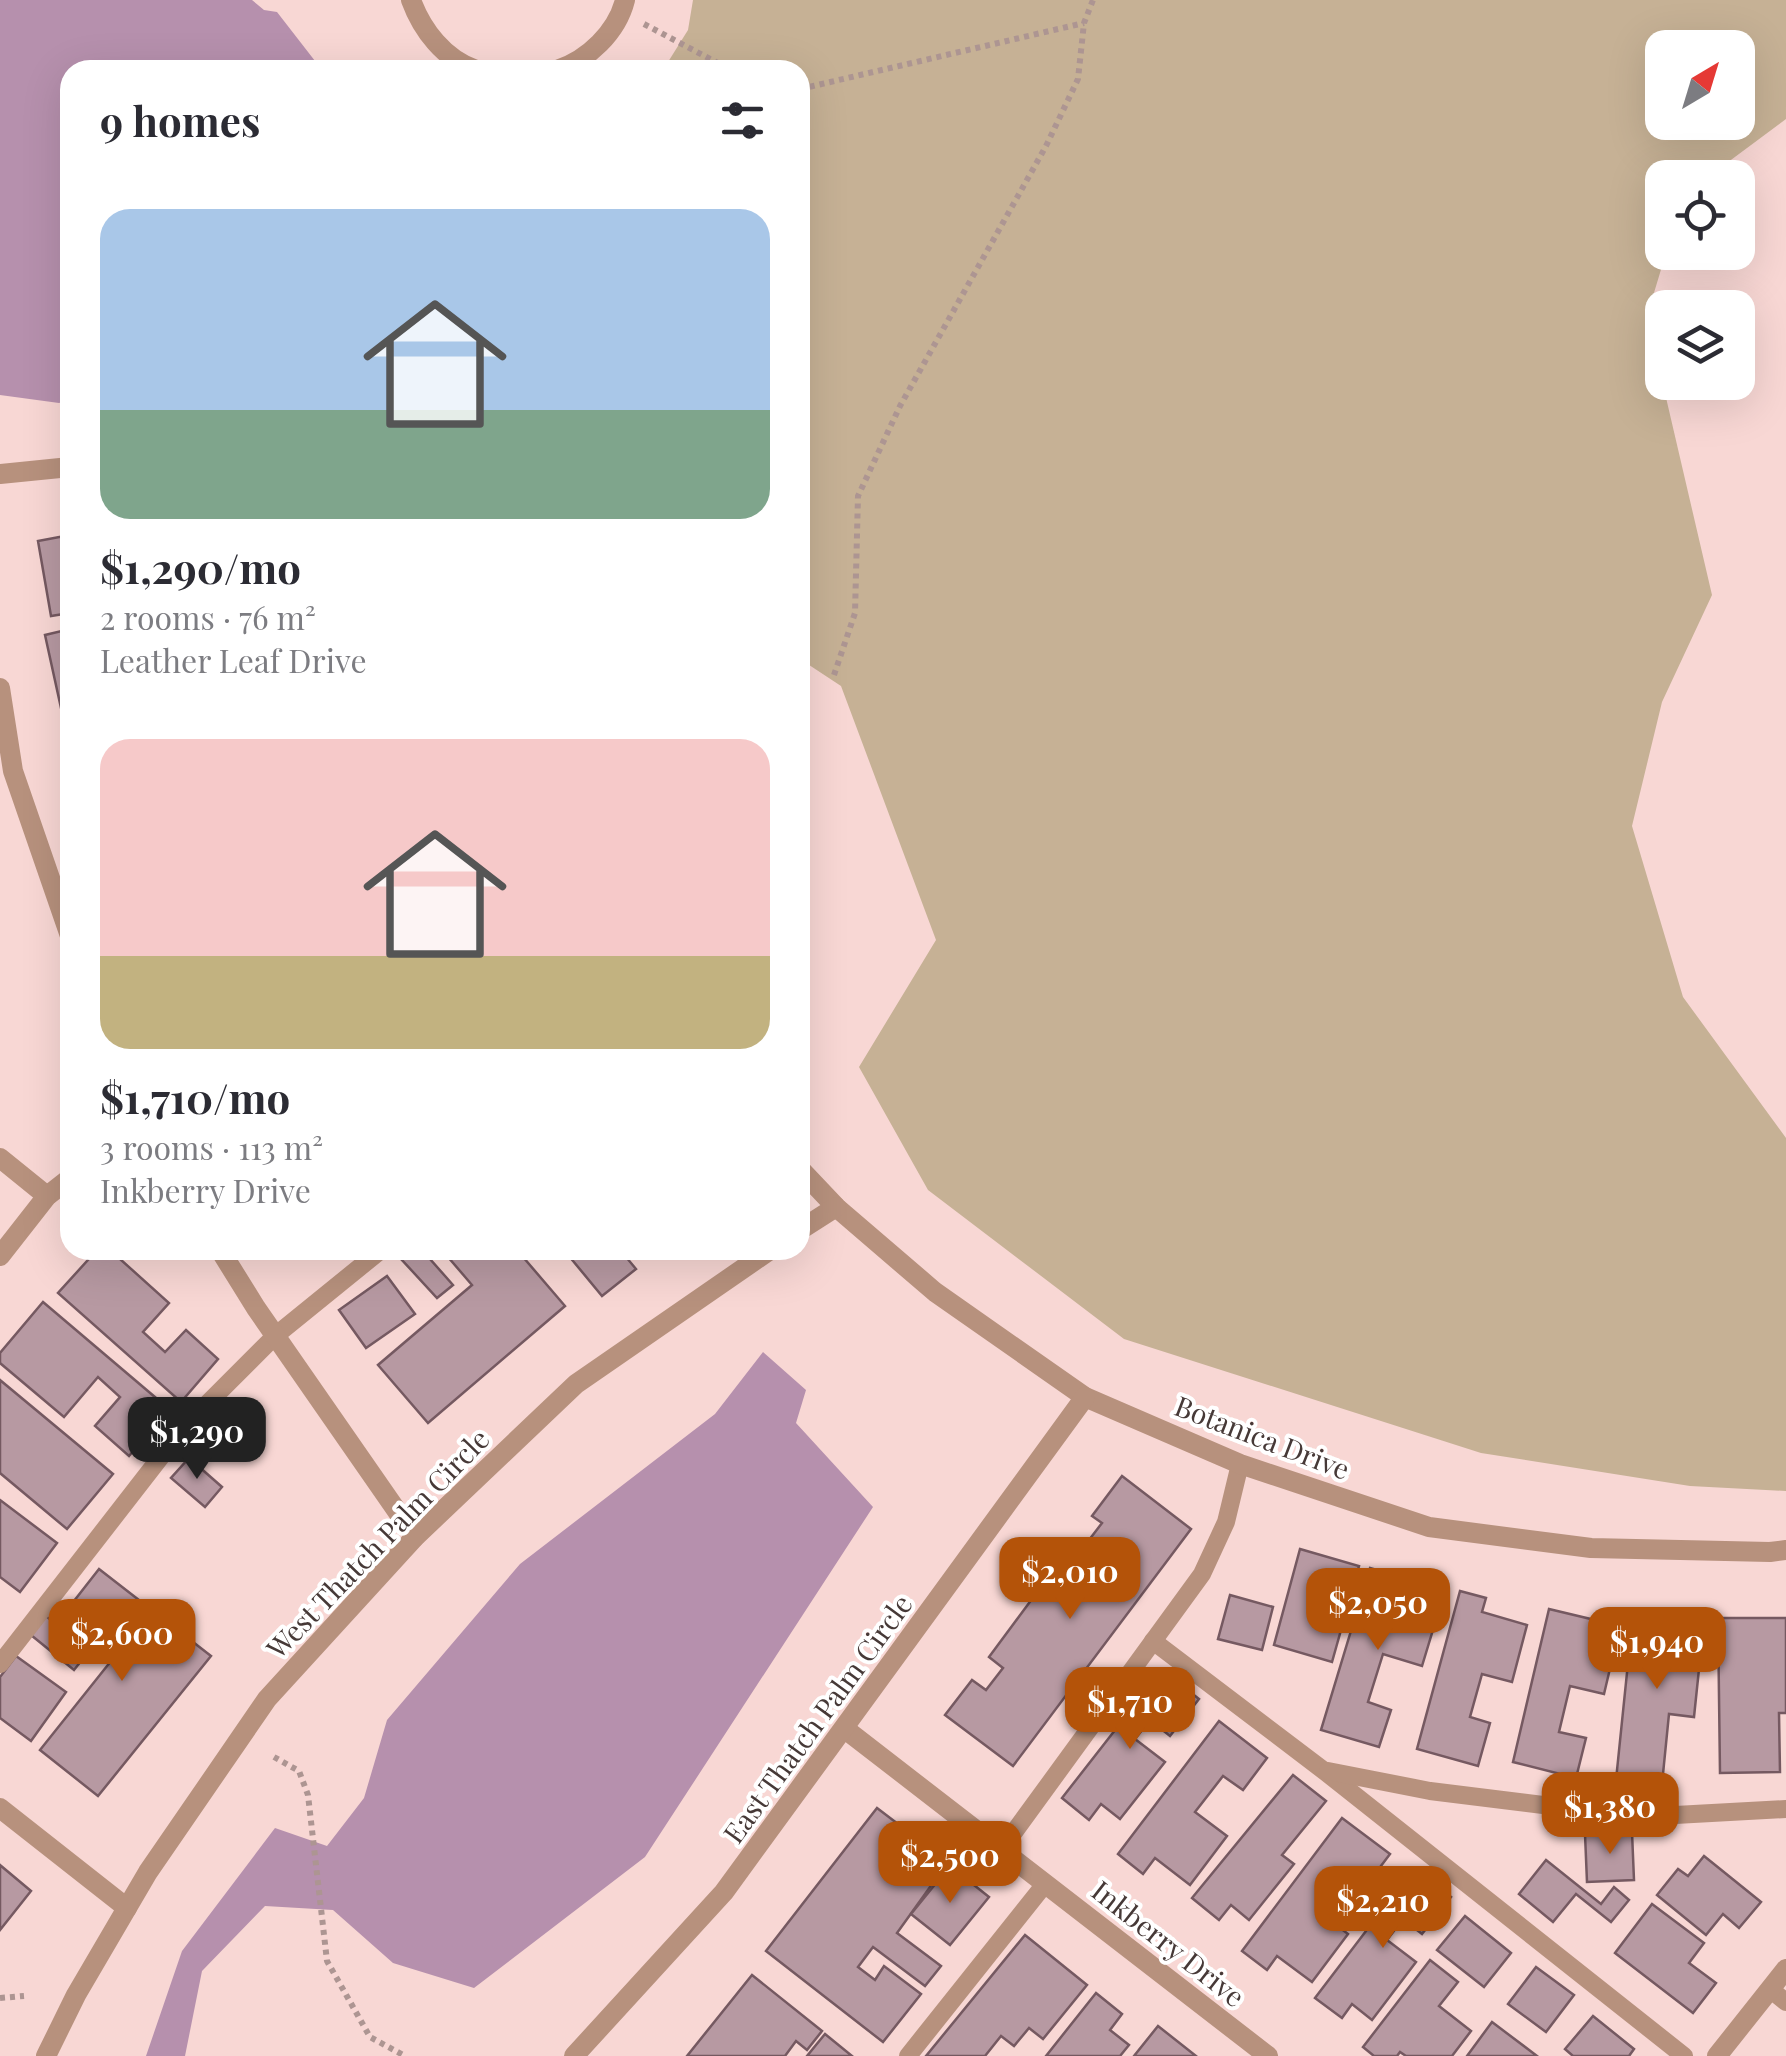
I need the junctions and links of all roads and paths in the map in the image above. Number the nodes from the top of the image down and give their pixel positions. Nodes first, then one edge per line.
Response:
1 (411, 0) edge
2 (626, 0) edge
3 (1093, 0) edge
4 (1084, 23) junction
5 (665, 34) dead end
6 (460, 60) edge
7 (579, 60) edge
8 (713, 60) edge
9 (810, 87) edge
10 (60, 467) edge
11 (0, 474) edge
12 (834, 675) dead end
13 (0, 688) edge
14 (60, 907) edge
15 (0, 1158) edge
16 (810, 1180) edge
17 (60, 1186) edge
18 (47, 1196) junction
19 (836, 1207) junction
20 (810, 1224) edge
21 (0, 1256) edge
22 (226, 1260) edge
23 (369, 1260) edge
24 (756, 1260) edge
25 (274, 1336) junction
26 (1086, 1398) junction
27 (1240, 1464) junction
28 (415, 1537) junction
29 (1786, 1550) edge
30 (1153, 1641) junction
31 (0, 1664) edge
32 (845, 1729) junction
33 (274, 1757) dead end
34 (1323, 1770) junction
35 (0, 1808) edge
36 (1786, 1809) edge
37 (1001, 1850) junction
38 (1044, 1884) junction
39 (127, 1908) junction
40 (1786, 1970) edge
41 (24, 1996) dead end
42 (1778, 1996) edge
43 (0, 1998) edge
44 (46, 2056) edge
45 (405, 2056) edge
46 (574, 2056) edge
47 (908, 2056) edge
48 (1268, 2056) edge
49 (1684, 2056) edge
50 (1717, 2056) edge

1 - 6 street
2 - 7 street
3 - 4 path
4 - 9 path
4 - 12 path
5 - 8 path
10 - 11 street
13 - 14 street
15 - 18 street
16 - 19 street, Botanica Drive
17 - 18 street
18 - 21 street
19 - 20 street
19 - 26 street, Botanica Drive
22 - 25 street
23 - 25 lane
24 - 28 street, West Thatch Palm Circle
25 - 28 street
25 - 31 lane
26 - 27 street, Botanica Drive
26 - 32 street, East Thatch Palm Circle
27 - 29 street, Botanica Drive
27 - 30 lane
28 - 39 street, West Thatch Palm Circle
30 - 34 lane
30 - 37 lane
32 - 37 street, Inkberry Drive
32 - 46 street, East Thatch Palm Circle
33 - 45 path
34 - 36 lane
34 - 49 lane
35 - 39 street
37 - 38 street, Inkberry Drive
38 - 47 lane
38 - 48 street, Inkberry Drive
39 - 44 street, West Thatch Palm Circle
40 - 42 street
41 - 43 path
42 - 50 street

